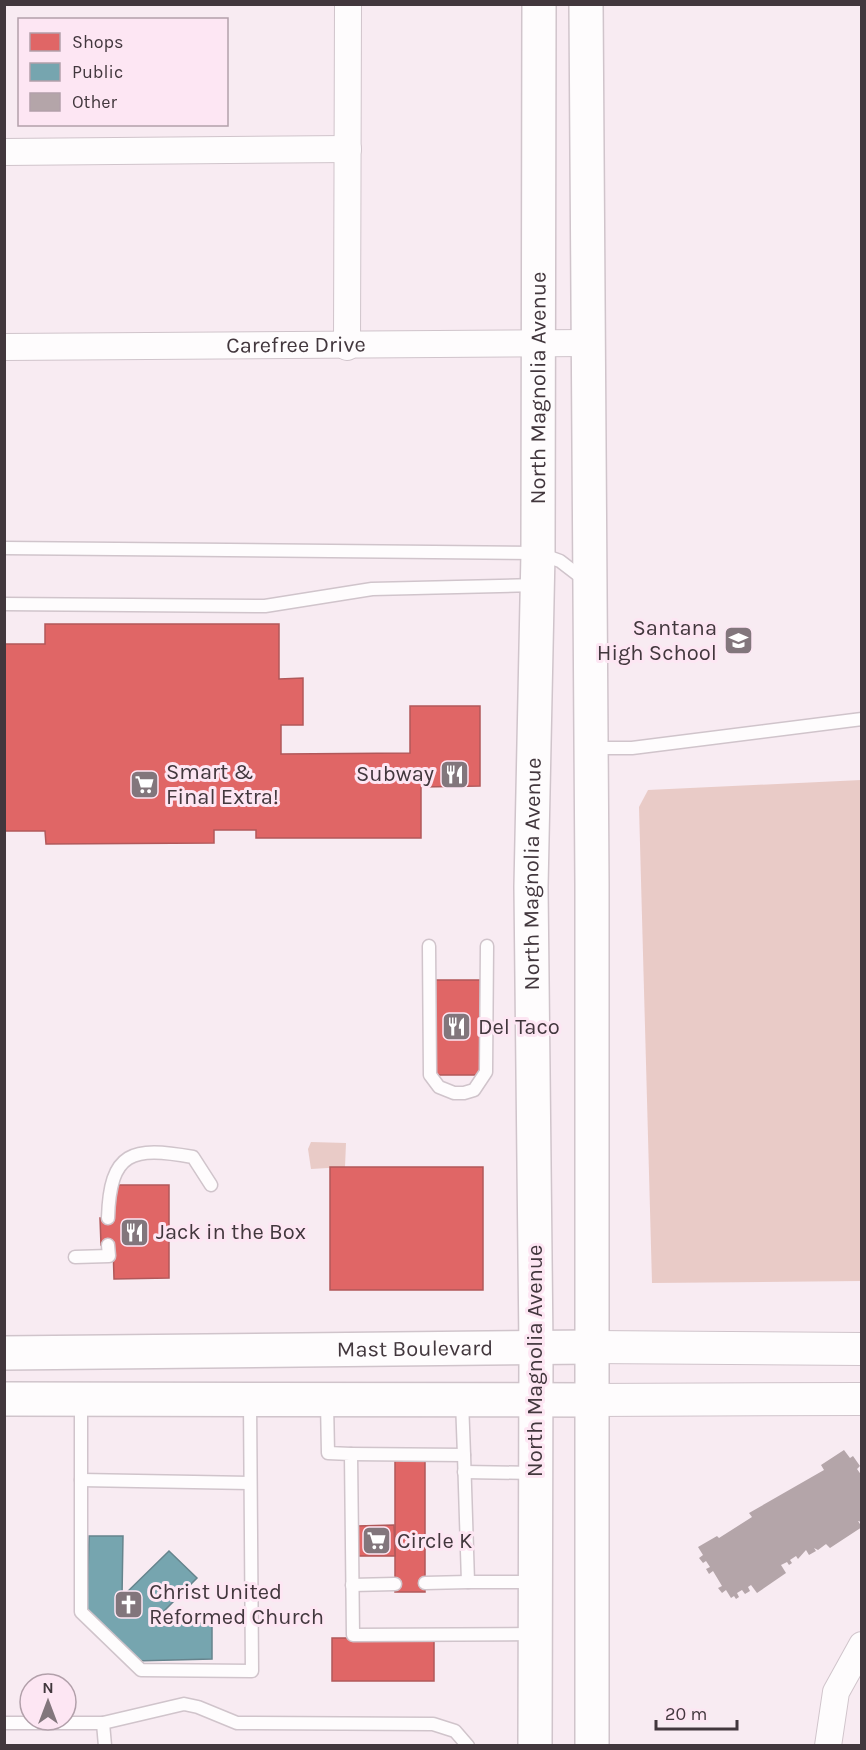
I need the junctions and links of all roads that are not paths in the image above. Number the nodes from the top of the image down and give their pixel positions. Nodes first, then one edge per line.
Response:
1 (348, 4) edge
2 (539, 4) edge
3 (586, 4) edge
4 (348, 149) junction
5 (4, 152) edge
6 (537, 343) junction
7 (588, 343) junction
8 (347, 347) junction
9 (4, 348) edge
10 (4, 548) edge
11 (538, 553) junction
12 (589, 583) junction
13 (537, 585) junction
14 (4, 604) edge
15 (861, 719) edge
16 (590, 748) junction
17 (429, 946) dead end
18 (487, 946) dead end
19 (211, 1185) dead end
20 (108, 1218) dead end
21 (108, 1245) dead end
22 (75, 1257) dead end
23 (592, 1347) junction
24 (536, 1348) junction
25 (861, 1349) edge
26 (4, 1353) edge
27 (4, 1399) edge
28 (81, 1399) junction
29 (250, 1399) junction
30 (327, 1399) junction
31 (861, 1399) edge
32 (462, 1400) junction
33 (535, 1400) junction
34 (592, 1400) junction
35 (351, 1454) junction
36 (464, 1455) junction
37 (465, 1472) junction
38 (535, 1473) junction
39 (81, 1480) junction
40 (250, 1483) junction
41 (468, 1582) junction
42 (535, 1582) junction
43 (424, 1583) dead end
44 (395, 1584) dead end
45 (352, 1585) junction
46 (535, 1634) junction
47 (861, 1645) edge
48 (4, 1723) edge
49 (103, 1723) junction
50 (105, 1746) edge
51 (468, 1746) edge
52 (535, 1746) edge
53 (592, 1746) edge
54 (828, 1746) edge

1 - 4 street
2 - 6 main road, North Magnolia Avenue
3 - 7 main road
4 - 5 street
4 - 8 street
6 - 7 street, Carefree Drive
6 - 8 street, Carefree Drive
6 - 11 main road, North Magnolia Avenue
7 - 12 main road
8 - 9 street, Carefree Drive
10 - 11 lane
11 - 12 lane
11 - 13 main road, North Magnolia Avenue
12 - 16 main road
13 - 14 lane
13 - 24 main road, North Magnolia Avenue
15 - 16 lane
16 - 23 main road
17 - 18 lane
19 - 20 lane
21 - 22 lane
23 - 24 main road, Mast Boulevard
23 - 25 street, Mast Boulevard
23 - 34 main road
24 - 26 main road, Mast Boulevard
24 - 33 main road, North Magnolia Avenue
27 - 28 main road
28 - 29 main road
28 - 39 lane
29 - 30 main road
29 - 40 lane
30 - 32 main road
30 - 35 lane
31 - 34 street
32 - 33 main road
32 - 36 lane
33 - 34 main road
33 - 38 main road, North Magnolia Avenue
34 - 53 main road
35 - 36 lane
35 - 45 lane
36 - 37 lane
37 - 38 lane
37 - 41 lane
38 - 42 main road, North Magnolia Avenue
39 - 40 lane
39 - 40 lane
41 - 42 lane
41 - 43 lane
42 - 46 main road, North Magnolia Avenue
44 - 45 lane
45 - 46 lane
46 - 52 main road, North Magnolia Avenue
47 - 54 street
48 - 49 lane
49 - 50 lane
49 - 51 lane

